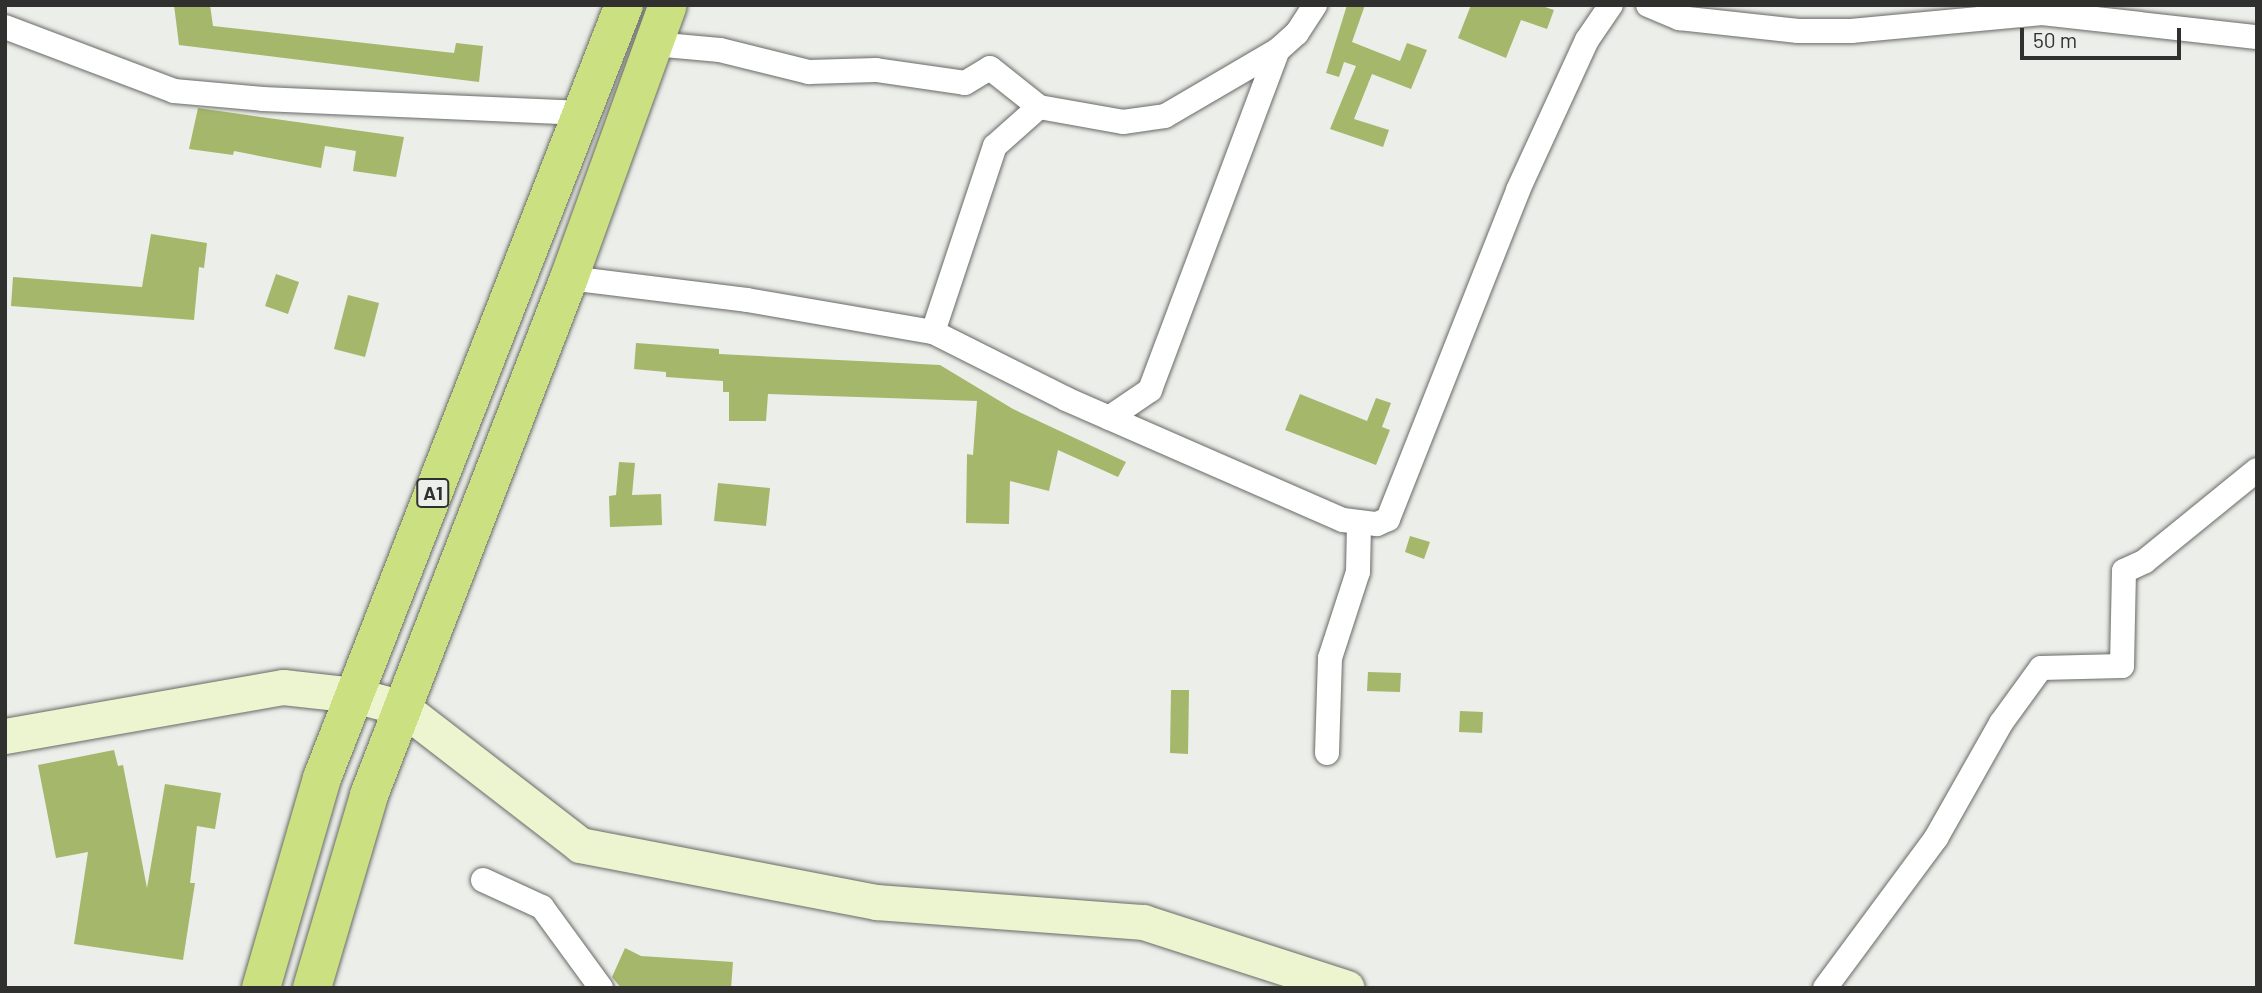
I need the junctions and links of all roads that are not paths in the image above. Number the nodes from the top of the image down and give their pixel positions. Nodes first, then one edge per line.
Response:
1 (624, 5) edge
2 (668, 5) edge
3 (1315, 5) edge
4 (1611, 5) edge
5 (1648, 5) edge
6 (1677, 11) edge
7 (5, 27) edge
8 (2257, 37) edge
9 (653, 44) junction
10 (1278, 50) junction
11 (1039, 107) junction
12 (583, 113) junction
13 (569, 278) junction
14 (933, 331) junction
15 (1109, 418) junction
16 (2257, 470) edge
17 (1359, 523) junction
18 (354, 695) junction
19 (403, 708) junction
20 (5, 736) edge
21 (1327, 753) dead end
22 (483, 880) dead end
23 (261, 988) edge
24 (313, 988) edge
25 (601, 988) edge
26 (1347, 988) edge
27 (1825, 988) edge

1 - 12 highway, A1
2 - 9 highway, A1
3 - 10 street
4 - 17 street
5 - 6 street
6 - 8 street
7 - 12 street
9 - 11 street
9 - 13 highway, A1
10 - 11 street
10 - 15 street
11 - 14 street
12 - 18 highway, A1
13 - 14 street
13 - 19 highway, A1
14 - 15 street
15 - 17 street
16 - 27 street
17 - 21 street
18 - 19 main road
18 - 20 main road
18 - 23 highway, A1
19 - 24 highway, A1
19 - 26 main road
22 - 25 street

